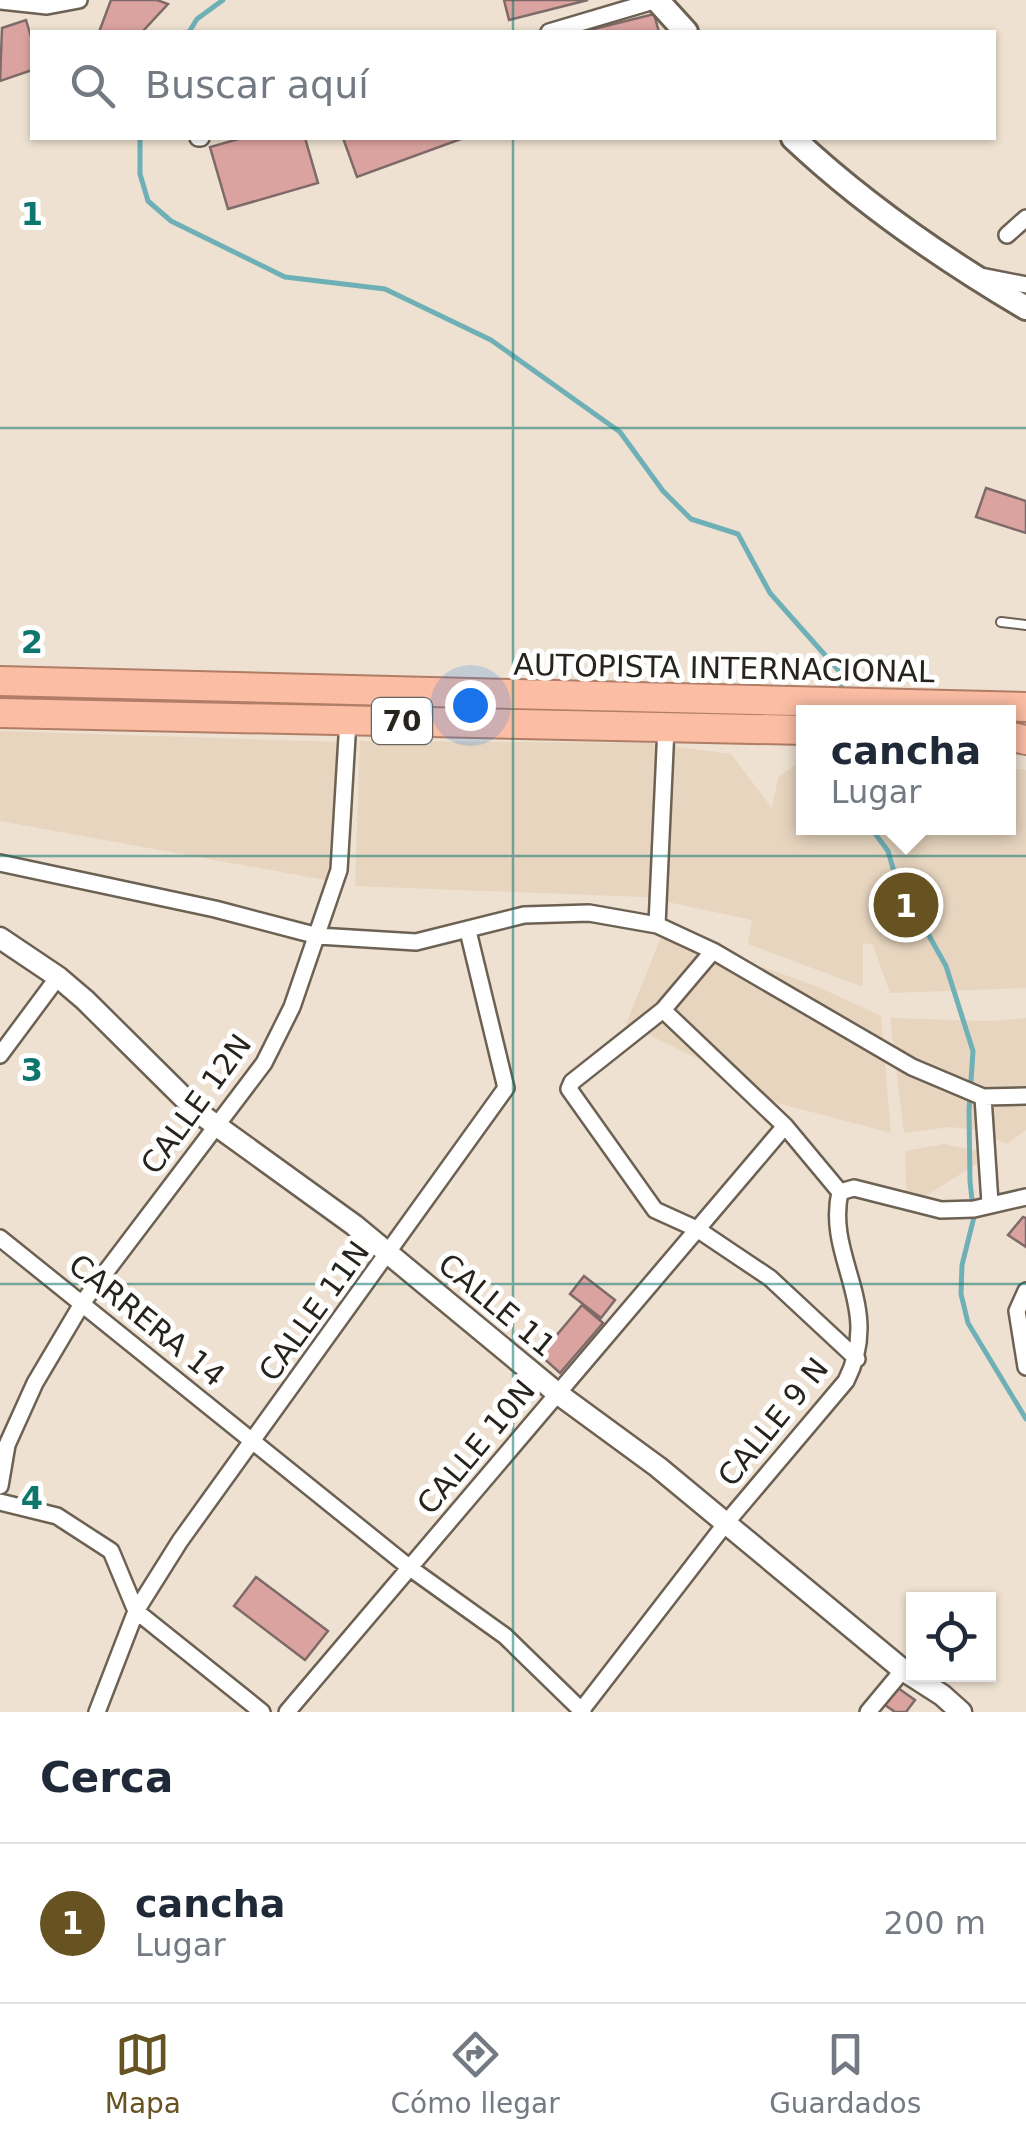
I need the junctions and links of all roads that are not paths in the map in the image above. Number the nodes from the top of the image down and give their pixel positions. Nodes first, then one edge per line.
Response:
1 (0, 0) edge
2 (79, 0) edge
3 (657, 0) edge
4 (556, 30) edge
5 (684, 30) edge
6 (795, 140) edge
7 (1026, 218) edge
8 (1007, 235) dead end
9 (968, 274) junction
10 (1026, 285) edge
11 (1026, 308) edge
12 (1001, 622) dead end
13 (1026, 625) edge
14 (0, 681) edge
15 (1026, 696) edge
16 (915, 705) edge
17 (960, 705) edge
18 (0, 714) edge
19 (348, 720) junction
20 (666, 727) junction
21 (796, 730) edge
22 (0, 863) edge
23 (657, 925) junction
24 (468, 931) junction
25 (318, 936) junction
26 (0, 938) edge
27 (713, 950) junction
28 (58, 977) junction
29 (664, 1010) junction
30 (0, 1056) edge
31 (1026, 1096) edge
32 (983, 1097) junction
33 (784, 1126) junction
34 (217, 1127) junction
35 (840, 1192) junction
36 (1026, 1197) edge
37 (990, 1202) junction
38 (697, 1229) junction
39 (0, 1238) edge
40 (389, 1254) junction
41 (1026, 1291) edge
42 (83, 1302) junction
43 (857, 1359) junction
44 (1026, 1367) edge
45 (557, 1393) junction
46 (254, 1440) junction
47 (0, 1486) edge
48 (0, 1502) edge
49 (726, 1523) junction
50 (410, 1568) junction
51 (136, 1612) junction
52 (903, 1670) junction
53 (96, 1712) edge
54 (262, 1712) edge
55 (288, 1712) edge
56 (582, 1712) edge
57 (868, 1712) edge
58 (962, 1712) edge

1 - 2 street
3 - 4 street
3 - 5 main road
6 - 9 main road
7 - 8 street
9 - 10 street
9 - 11 main road
12 - 13 lane
14 - 16 highway, AUTOPISTA INTERNACIONAL / 70
15 - 17 highway
18 - 19 highway, AUTOPISTA INTERNACIONAL / 70
19 - 20 highway, AUTOPISTA INTERNACIONAL / 70
19 - 25 street, CALLE 12N
20 - 21 highway, AUTOPISTA INTERNACIONAL / 70
20 - 23 street
22 - 25 street
23 - 24 street
23 - 27 street
24 - 25 street
24 - 40 street, CALLE 11N
25 - 34 street, CALLE 12N
26 - 28 street, CALLE 11
27 - 29 street
27 - 32 street
28 - 30 street
28 - 34 street, CALLE 11
29 - 33 street
29 - 38 street
31 - 32 street
32 - 37 street
33 - 35 street
33 - 38 street, CALLE 10N
34 - 40 street, CALLE 11
34 - 42 street, CALLE 12N
35 - 37 street
35 - 43 street, CALLE 9 N
36 - 37 street
38 - 43 street
38 - 45 street, CALLE 10N
39 - 42 street, CARRERA 14
40 - 45 street, CALLE 11
40 - 46 street, CALLE 11N
41 - 44 street
42 - 46 street, CARRERA 14
42 - 47 street, CALLE 12N
43 - 49 street, CALLE 9 N
45 - 49 street, CALLE 11
45 - 50 street, CALLE 10N
46 - 50 street, CARRERA 14
46 - 51 street, CALLE 11N
48 - 51 street
49 - 52 street, CALLE 11
49 - 56 street, CALLE 9 N
50 - 55 street, CALLE 10N
50 - 56 street, CARRERA 14
51 - 53 street, CALLE 11N
51 - 54 street
52 - 57 street
52 - 58 street, CALLE 11

